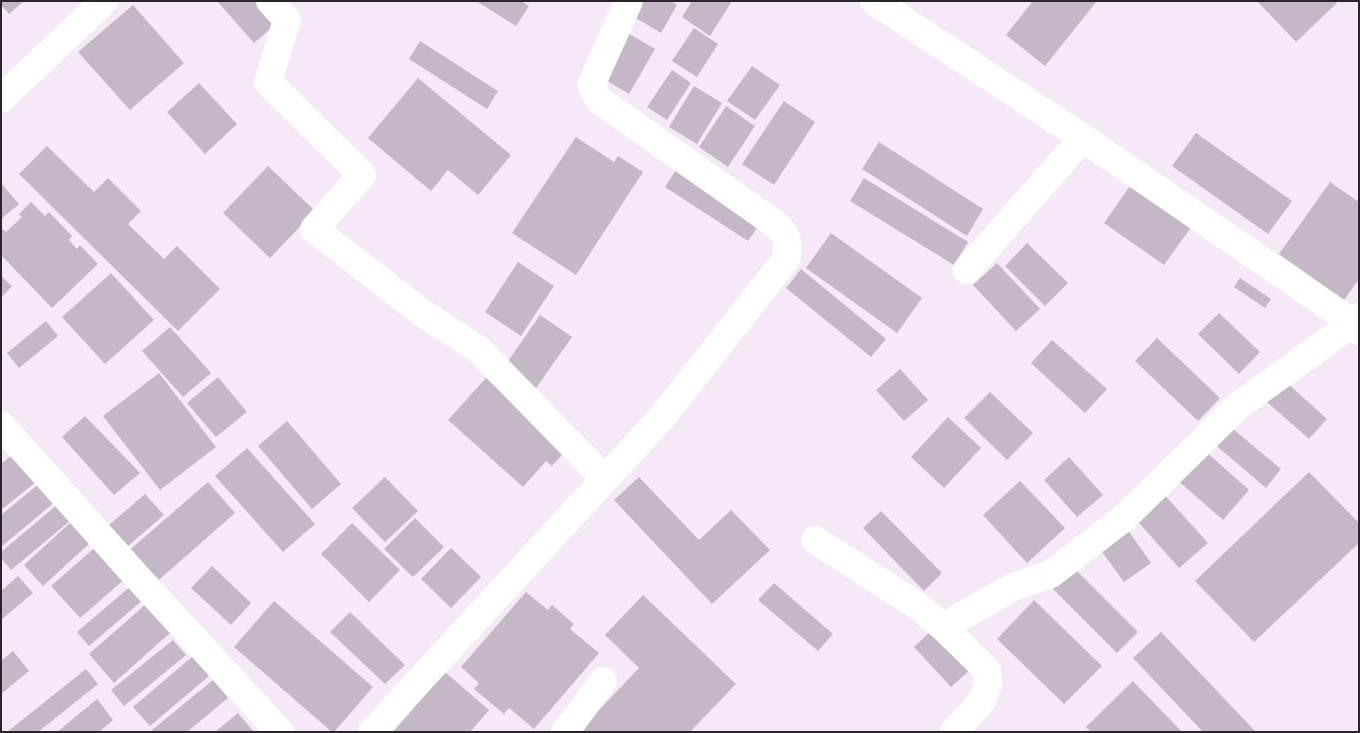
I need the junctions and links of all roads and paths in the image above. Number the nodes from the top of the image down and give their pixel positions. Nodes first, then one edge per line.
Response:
1 (104, 1) edge
2 (270, 1) edge
3 (629, 1) edge
4 (874, 1) edge
5 (1, 99) edge
6 (1082, 138) junction
7 (967, 270) dead end
8 (1357, 324) edge
9 (1, 425) edge
10 (605, 479) junction
11 (815, 540) dead end
12 (943, 626) junction
13 (603, 682) dead end
14 (280, 732) edge
15 (372, 732) edge
16 (565, 732) edge
17 (954, 732) edge

1 - 5 street
2 - 10 street
3 - 10 street
4 - 6 street
6 - 7 street
6 - 8 street
8 - 12 street
9 - 14 street
10 - 15 street
11 - 12 street
12 - 17 street
13 - 16 street

